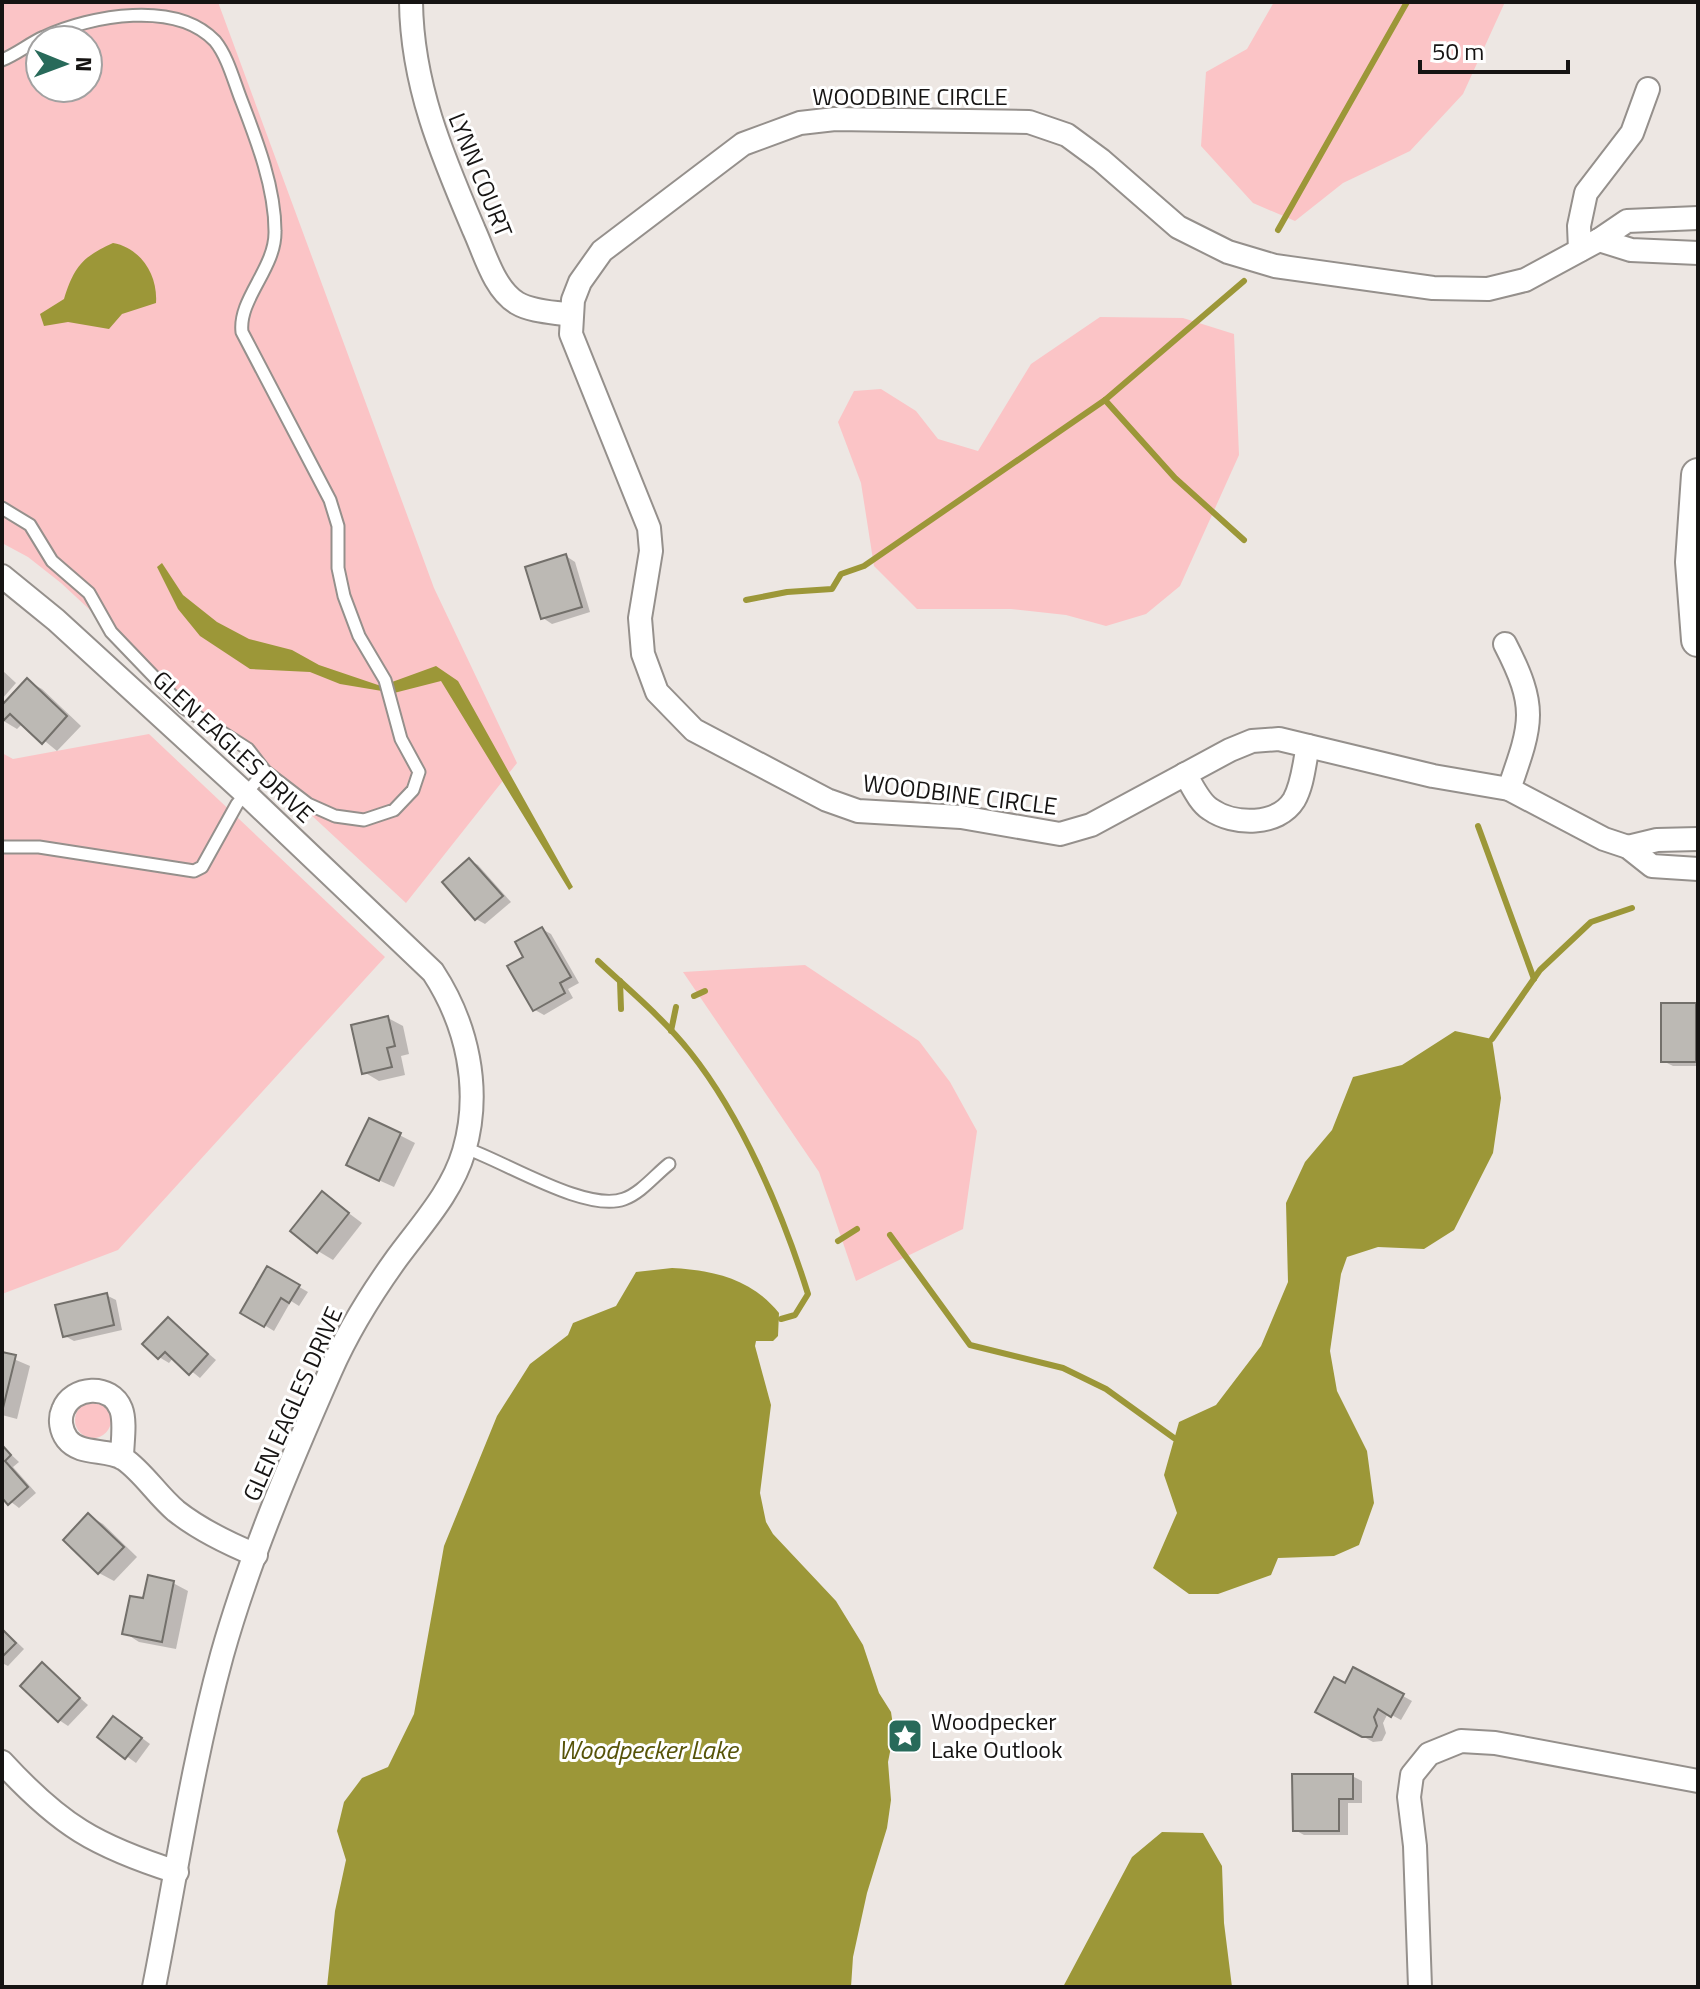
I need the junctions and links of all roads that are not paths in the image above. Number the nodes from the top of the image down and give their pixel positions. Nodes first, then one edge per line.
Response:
1 (411, 2) edge
2 (2, 60) edge
3 (1648, 89) dead end
4 (1698, 218) edge
5 (1590, 245) junction
6 (1698, 253) edge
7 (571, 315) junction
8 (1698, 475) edge
9 (2, 508) edge
10 (2, 576) edge
11 (1696, 597) edge
12 (1698, 640) edge
13 (1505, 644) dead end
14 (1308, 746) junction
15 (265, 771) junction
16 (1185, 774) junction
17 (1509, 789) junction
18 (245, 793) junction
19 (1698, 839) edge
20 (2, 847) edge
21 (1628, 847) junction
22 (1698, 869) edge
23 (465, 1148) junction
24 (669, 1164) dead end
25 (122, 1458) dead end
26 (256, 1555) junction
27 (2, 1762) edge
28 (1698, 1781) edge
29 (177, 1872) junction
30 (154, 1987) edge
31 (1420, 1987) edge

1 - 7 street, LYNN COURT
2 - 15 lane
3 - 5 street
4 - 5 street, WOODBINE CIRCLE
5 - 6 street
5 - 7 street, WOODBINE CIRCLE
7 - 16 street, WOODBINE CIRCLE
8 - 11 main road
9 - 15 lane
10 - 18 street, GLEN EAGLES DRIVE
11 - 12 main road
13 - 17 street
14 - 16 street, WOODBINE CIRCLE
14 - 16 street
14 - 17 street, WOODBINE CIRCLE
15 - 18 lane
17 - 21 street, WOODBINE CIRCLE
18 - 20 lane
18 - 23 street, GLEN EAGLES DRIVE
19 - 21 street
21 - 22 street, WOODBINE CIRCLE
23 - 24 lane
23 - 26 street, GLEN EAGLES DRIVE
25 - 26 street
26 - 29 street, GLEN EAGLES DRIVE
27 - 29 street
28 - 31 street
29 - 30 street, GLEN EAGLES DRIVE

